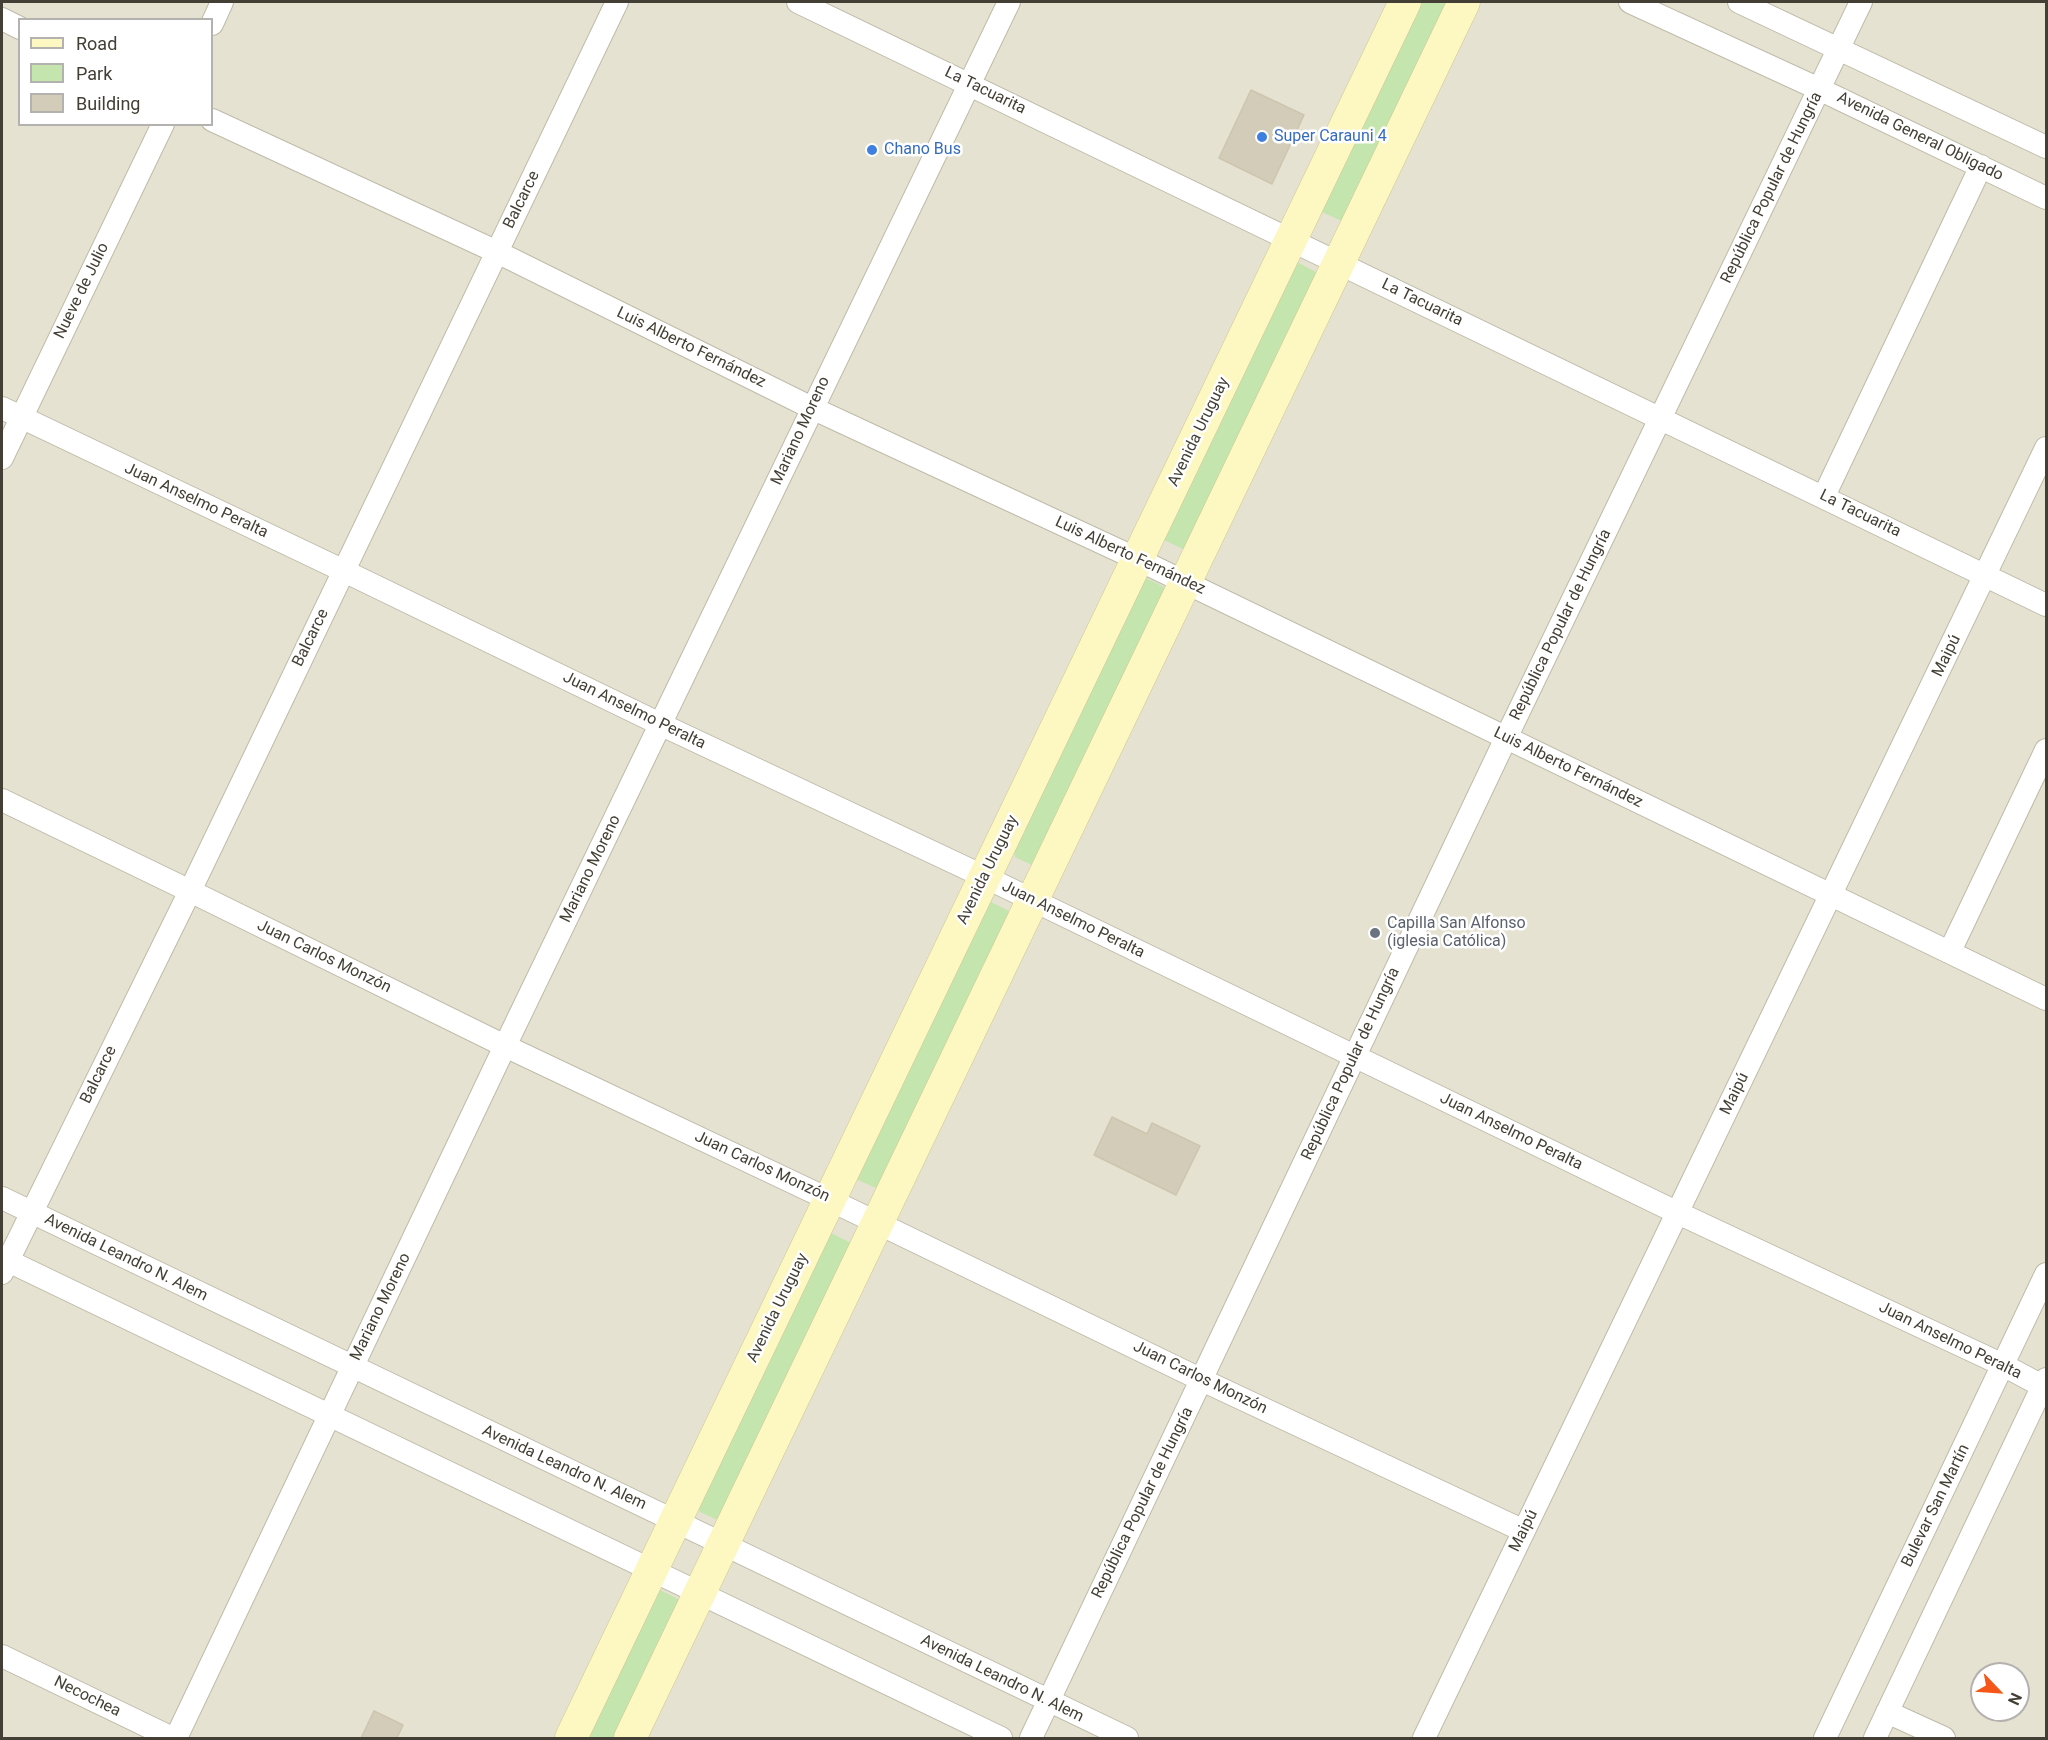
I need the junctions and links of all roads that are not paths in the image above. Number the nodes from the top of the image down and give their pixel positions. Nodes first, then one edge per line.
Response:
1 (222, 2) edge
2 (617, 2) edge
3 (798, 2) edge
4 (1009, 2) edge
5 (1405, 2) edge
6 (1464, 2) edge
7 (1630, 2) edge
8 (1739, 2) edge
9 (1861, 2) edge
10 (2, 19) edge
11 (213, 22) edge
12 (18, 27) edge
13 (1839, 48) junction
14 (969, 83) junction
15 (1820, 89) junction
16 (213, 120) edge
17 (162, 126) edge
18 (2046, 147) edge
19 (1982, 166) junction
20 (2046, 198) edge
21 (1291, 240) junction
22 (497, 252) junction
23 (1339, 263) junction
24 (812, 408) junction
25 (11, 413) edge
26 (1660, 419) junction
27 (2046, 448) edge
28 (2, 458) edge
29 (1824, 496) junction
30 (1137, 559) junction
31 (344, 571) junction
32 (1986, 575) junction
33 (1185, 582) junction
34 (2046, 605) edge
35 (662, 725) junction
36 (1506, 738) junction
37 (2046, 750) edge
38 (2, 800) edge
39 (985, 877) junction
40 (190, 891) junction
41 (1832, 894) junction
42 (1033, 900) junction
43 (1950, 951) junction
44 (2046, 999) edge
45 (505, 1046) junction
46 (1355, 1057) junction
47 (2, 1198) edge
48 (830, 1200) junction
49 (31, 1212) junction
50 (1678, 1213) junction
51 (878, 1223) junction
52 (3, 1264) edge
53 (2046, 1274) edge
54 (2003, 1365) junction
55 (352, 1367) junction
56 (1202, 1380) junction
57 (2045, 1385) edge
58 (329, 1416) junction
59 (676, 1521) junction
60 (1524, 1531) junction
61 (723, 1544) junction
62 (652, 1571) junction
63 (700, 1594) junction
64 (2, 1656) edge
65 (1048, 1701) junction
66 (1887, 1712) junction
67 (172, 1738) edge
68 (176, 1738) edge
69 (571, 1738) edge
70 (630, 1738) edge
71 (1001, 1738) edge
72 (1031, 1738) edge
73 (1127, 1738) edge
74 (1424, 1738) edge
75 (1825, 1738) edge
76 (1875, 1738) edge
77 (1944, 1738) edge

1 - 11 street
2 - 22 street, Balcarce
3 - 14 street, La Tacuarita
4 - 14 street, Mariano Moreno
5 - 21 street, Avenida Uruguay
6 - 23 street
7 - 15 street, Avenida General Obligado
8 - 13 street
9 - 13 street, República Popular de Hungría
10 - 12 street
13 - 15 street, República Popular de Hungría
13 - 18 street
14 - 21 street, La Tacuarita
14 - 24 street, Mariano Moreno
15 - 19 street, Avenida General Obligado
15 - 26 street, República Popular de Hungría
16 - 22 street, Luis Alberto Fernández
17 - 25 street, Nueve de Julio
19 - 20 street, Avenida General Obligado
19 - 29 street
21 - 23 street, La Tacuarita
21 - 30 street, Avenida Uruguay
22 - 24 street, Luis Alberto Fernández
22 - 31 street, Balcarce
23 - 26 street, La Tacuarita
23 - 33 street
24 - 30 street, Luis Alberto Fernández
24 - 35 street, Mariano Moreno
25 - 28 street, Nueve de Julio
25 - 31 street, Juan Anselmo Peralta
26 - 29 street, La Tacuarita
26 - 36 street, República Popular de Hungría
27 - 32 street, Maipú
29 - 32 street, La Tacuarita
30 - 33 street, Luis Alberto Fernández
30 - 39 street, Avenida Uruguay
31 - 35 street, Juan Anselmo Peralta
31 - 40 street, Balcarce
32 - 34 street, La Tacuarita
32 - 41 street, Maipú
33 - 36 street, Luis Alberto Fernández
33 - 42 street
35 - 39 street, Juan Anselmo Peralta
35 - 45 street, Mariano Moreno
36 - 41 street, Luis Alberto Fernández
36 - 46 street, República Popular de Hungría
37 - 43 street
38 - 40 street, Juan Carlos Monzón
39 - 42 street, Juan Anselmo Peralta
39 - 48 street, Avenida Uruguay
40 - 45 street, Juan Carlos Monzón
40 - 49 street, Balcarce
41 - 43 street, Luis Alberto Fernández
41 - 50 street, Maipú
42 - 46 street, Juan Anselmo Peralta
42 - 51 street
43 - 44 street, Luis Alberto Fernández
45 - 48 street, Juan Carlos Monzón
45 - 55 street, Mariano Moreno
46 - 50 street, Juan Anselmo Peralta
46 - 56 street, República Popular de Hungría
47 - 49 street, Avenida Leandro N. Alem
48 - 51 street, Juan Carlos Monzón
48 - 59 street, Avenida Uruguay
49 - 52 street, Balcarce
49 - 55 street, Avenida Leandro N. Alem
50 - 54 street, Juan Anselmo Peralta
50 - 60 street, Maipú
51 - 56 street, Juan Carlos Monzón
51 - 61 street
52 - 58 street
53 - 54 street, Bulevar San Martín
54 - 57 street, Juan Anselmo Peralta
54 - 75 street, Bulevar San Martín
55 - 58 street, Mariano Moreno
55 - 59 street, Avenida Leandro N. Alem
56 - 60 street, Juan Carlos Monzón
56 - 65 street, República Popular de Hungría
57 - 66 street
58 - 62 street
58 - 68 street, Mariano Moreno
59 - 61 street, Avenida Leandro N. Alem
59 - 62 street, Avenida Uruguay
60 - 74 street, Maipú
61 - 63 street
61 - 65 street, Avenida Leandro N. Alem
62 - 63 street
62 - 69 street, Avenida Uruguay
63 - 70 street
63 - 71 street
64 - 67 street, Necochea
65 - 72 street, República Popular de Hungría
65 - 73 street, Avenida Leandro N. Alem
66 - 76 street
66 - 77 street

